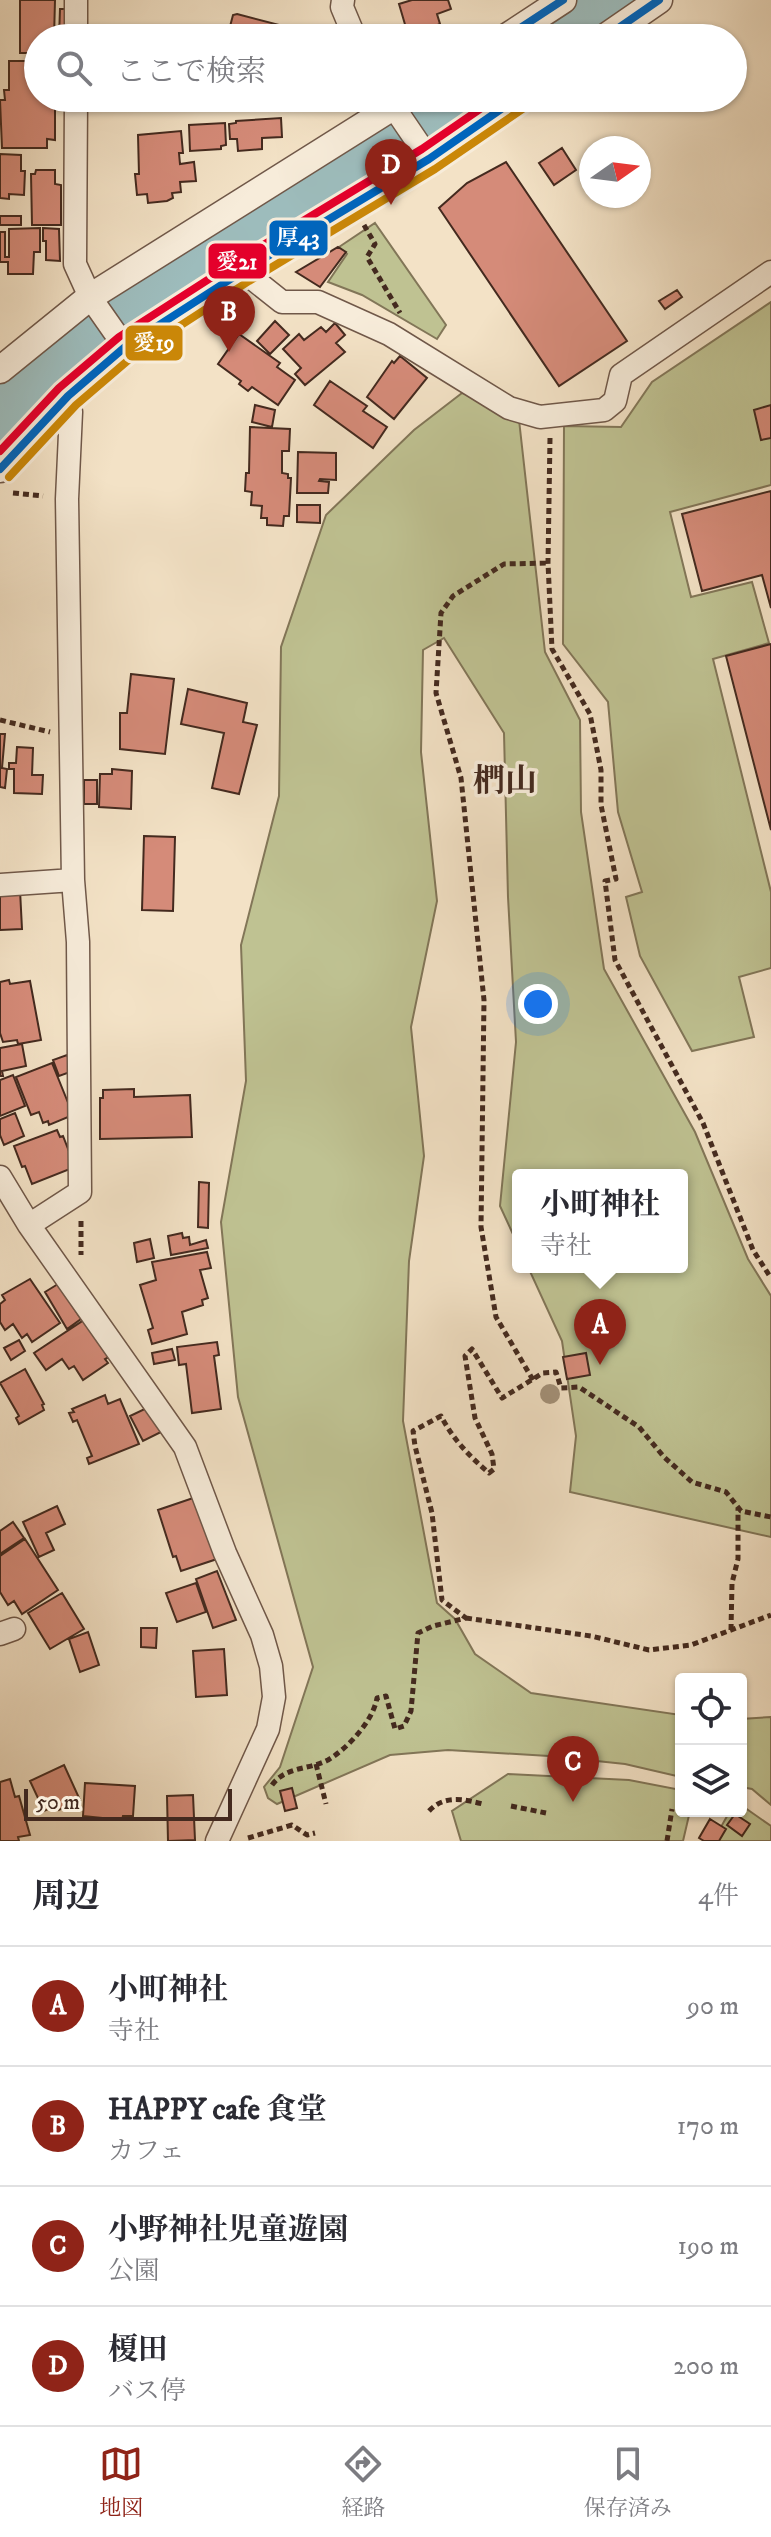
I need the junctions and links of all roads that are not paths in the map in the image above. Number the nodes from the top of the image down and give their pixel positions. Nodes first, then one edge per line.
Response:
1 (76, 0) edge
2 (343, 0) edge
3 (563, 0) edge
4 (659, 0) edge
5 (76, 24) edge
6 (349, 24) edge
7 (526, 24) edge
8 (624, 24) edge
9 (76, 112) edge
10 (385, 112) edge
11 (400, 112) edge
12 (494, 112) edge
13 (425, 153) junction
14 (243, 271) junction
15 (771, 272) edge
16 (95, 304) junction
17 (121, 342) junction
18 (0, 370) edge
19 (68, 396) junction
20 (0, 469) edge
21 (73, 880) junction
22 (0, 885) edge
23 (0, 1177) edge
24 (29, 1225) junction
25 (217, 1841) edge

1 - 5 street
2 - 6 street
3 - 7 street
4 - 8 street
9 - 16 street
10 - 16 street
11 - 13 street
12 - 13 street
13 - 14 street
14 - 15 street
14 - 17 street
16 - 17 street
16 - 18 street
17 - 19 street
19 - 20 street
19 - 21 street
21 - 22 street
21 - 24 street
23 - 24 street
24 - 25 street

